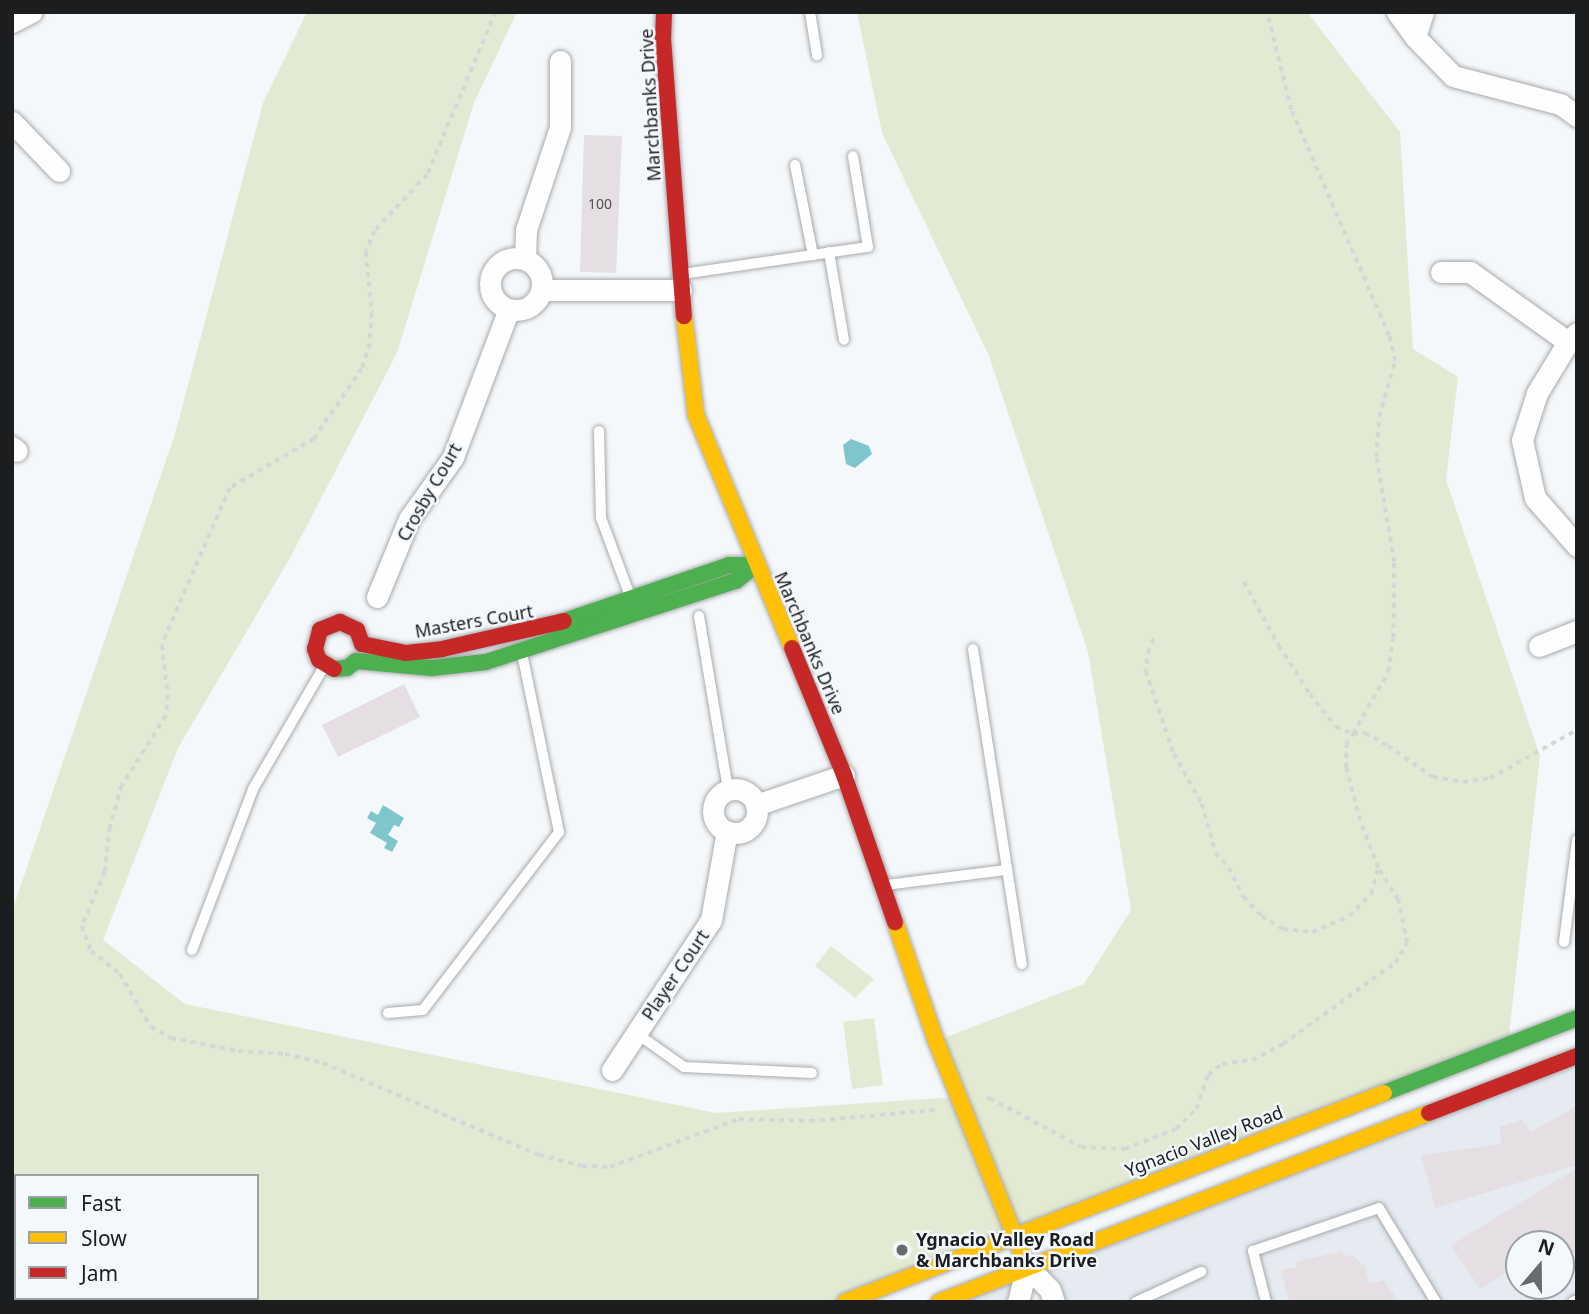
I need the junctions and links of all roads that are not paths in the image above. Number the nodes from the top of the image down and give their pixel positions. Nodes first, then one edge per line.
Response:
1 (32, 12) edge
2 (664, 12) edge
3 (810, 12) edge
4 (1397, 12) edge
5 (1423, 12) edge
6 (12, 22) edge
7 (1415, 37) junction
8 (817, 55) dead end
9 (560, 61) dead end
10 (1577, 116) edge
11 (12, 122) edge
12 (853, 156) dead end
13 (795, 165) dead end
14 (60, 171) dead end
15 (829, 253) junction
16 (813, 255) junction
17 (525, 259) junction
18 (1441, 272) dead end
19 (680, 282) junction
20 (541, 290) junction
21 (509, 309) junction
22 (1572, 338) edge
23 (844, 340) dead end
24 (599, 431) dead end
25 (1577, 546) edge
26 (756, 565) junction
27 (377, 597) dead end
28 (630, 597) junction
29 (631, 616) junction
30 (699, 616) dead end
31 (1577, 631) edge
32 (516, 634) junction
33 (1539, 646) dead end
34 (973, 649) dead end
35 (522, 653) junction
36 (325, 665) junction
37 (844, 775) junction
38 (729, 790) junction
39 (756, 805) junction
40 (727, 831) junction
41 (1577, 840) edge
42 (1007, 870) junction
43 (883, 886) junction
44 (1564, 942) dead end
45 (192, 950) dead end
46 (1022, 964) dead end
47 (388, 1013) dead end
48 (1577, 1018) edge
49 (636, 1033) junction
50 (1577, 1056) edge
51 (612, 1070) dead end
52 (812, 1073) dead end
53 (1013, 1235) junction
54 (1027, 1266) junction
55 (1201, 1272) dead end
56 (845, 1302) edge
57 (939, 1302) edge
58 (1017, 1302) edge
59 (1054, 1302) edge
60 (1136, 1302) edge
61 (1266, 1302) edge
62 (1436, 1302) edge

1 - 6 street
2 - 19 main road, Marchbanks Drive
3 - 8 lane
4 - 7 street
5 - 7 street
7 - 10 street
9 - 17 street
11 - 14 street
12 - 15 lane
13 - 16 lane
15 - 16 lane
15 - 23 lane
16 - 19 lane
17 - 20 street
17 - 21 street
18 - 22 street
19 - 20 street
19 - 26 main road, Marchbanks Drive
20 - 21 street
21 - 27 street, Crosby Court
22 - 25 street
24 - 28 lane
26 - 28 main road, Masters Court
26 - 29 main road, Masters Court
26 - 37 main road, Marchbanks Drive
28 - 29 lane
28 - 32 main road, Masters Court
29 - 35 main road, Masters Court
30 - 38 lane
31 - 33 street
32 - 35 lane
32 - 36 main road, Masters Court
34 - 42 lane
35 - 36 main road, Masters Court
35 - 47 lane
36 - 45 lane
37 - 39 street
37 - 43 main road, Marchbanks Drive
38 - 39 street
38 - 40 street
39 - 40 street
40 - 49 street, Player Court
41 - 44 lane
42 - 43 lane
42 - 46 lane
43 - 53 main road, Marchbanks Drive
48 - 53 main road, Ygnacio Valley Road
49 - 51 street, Player Court
49 - 52 lane
50 - 54 main road
53 - 54 main road, Marchbanks Drive
53 - 56 main road, Ygnacio Valley Road
54 - 57 main road
54 - 58 street
54 - 59 street
55 - 60 lane
61 - 62 lane

